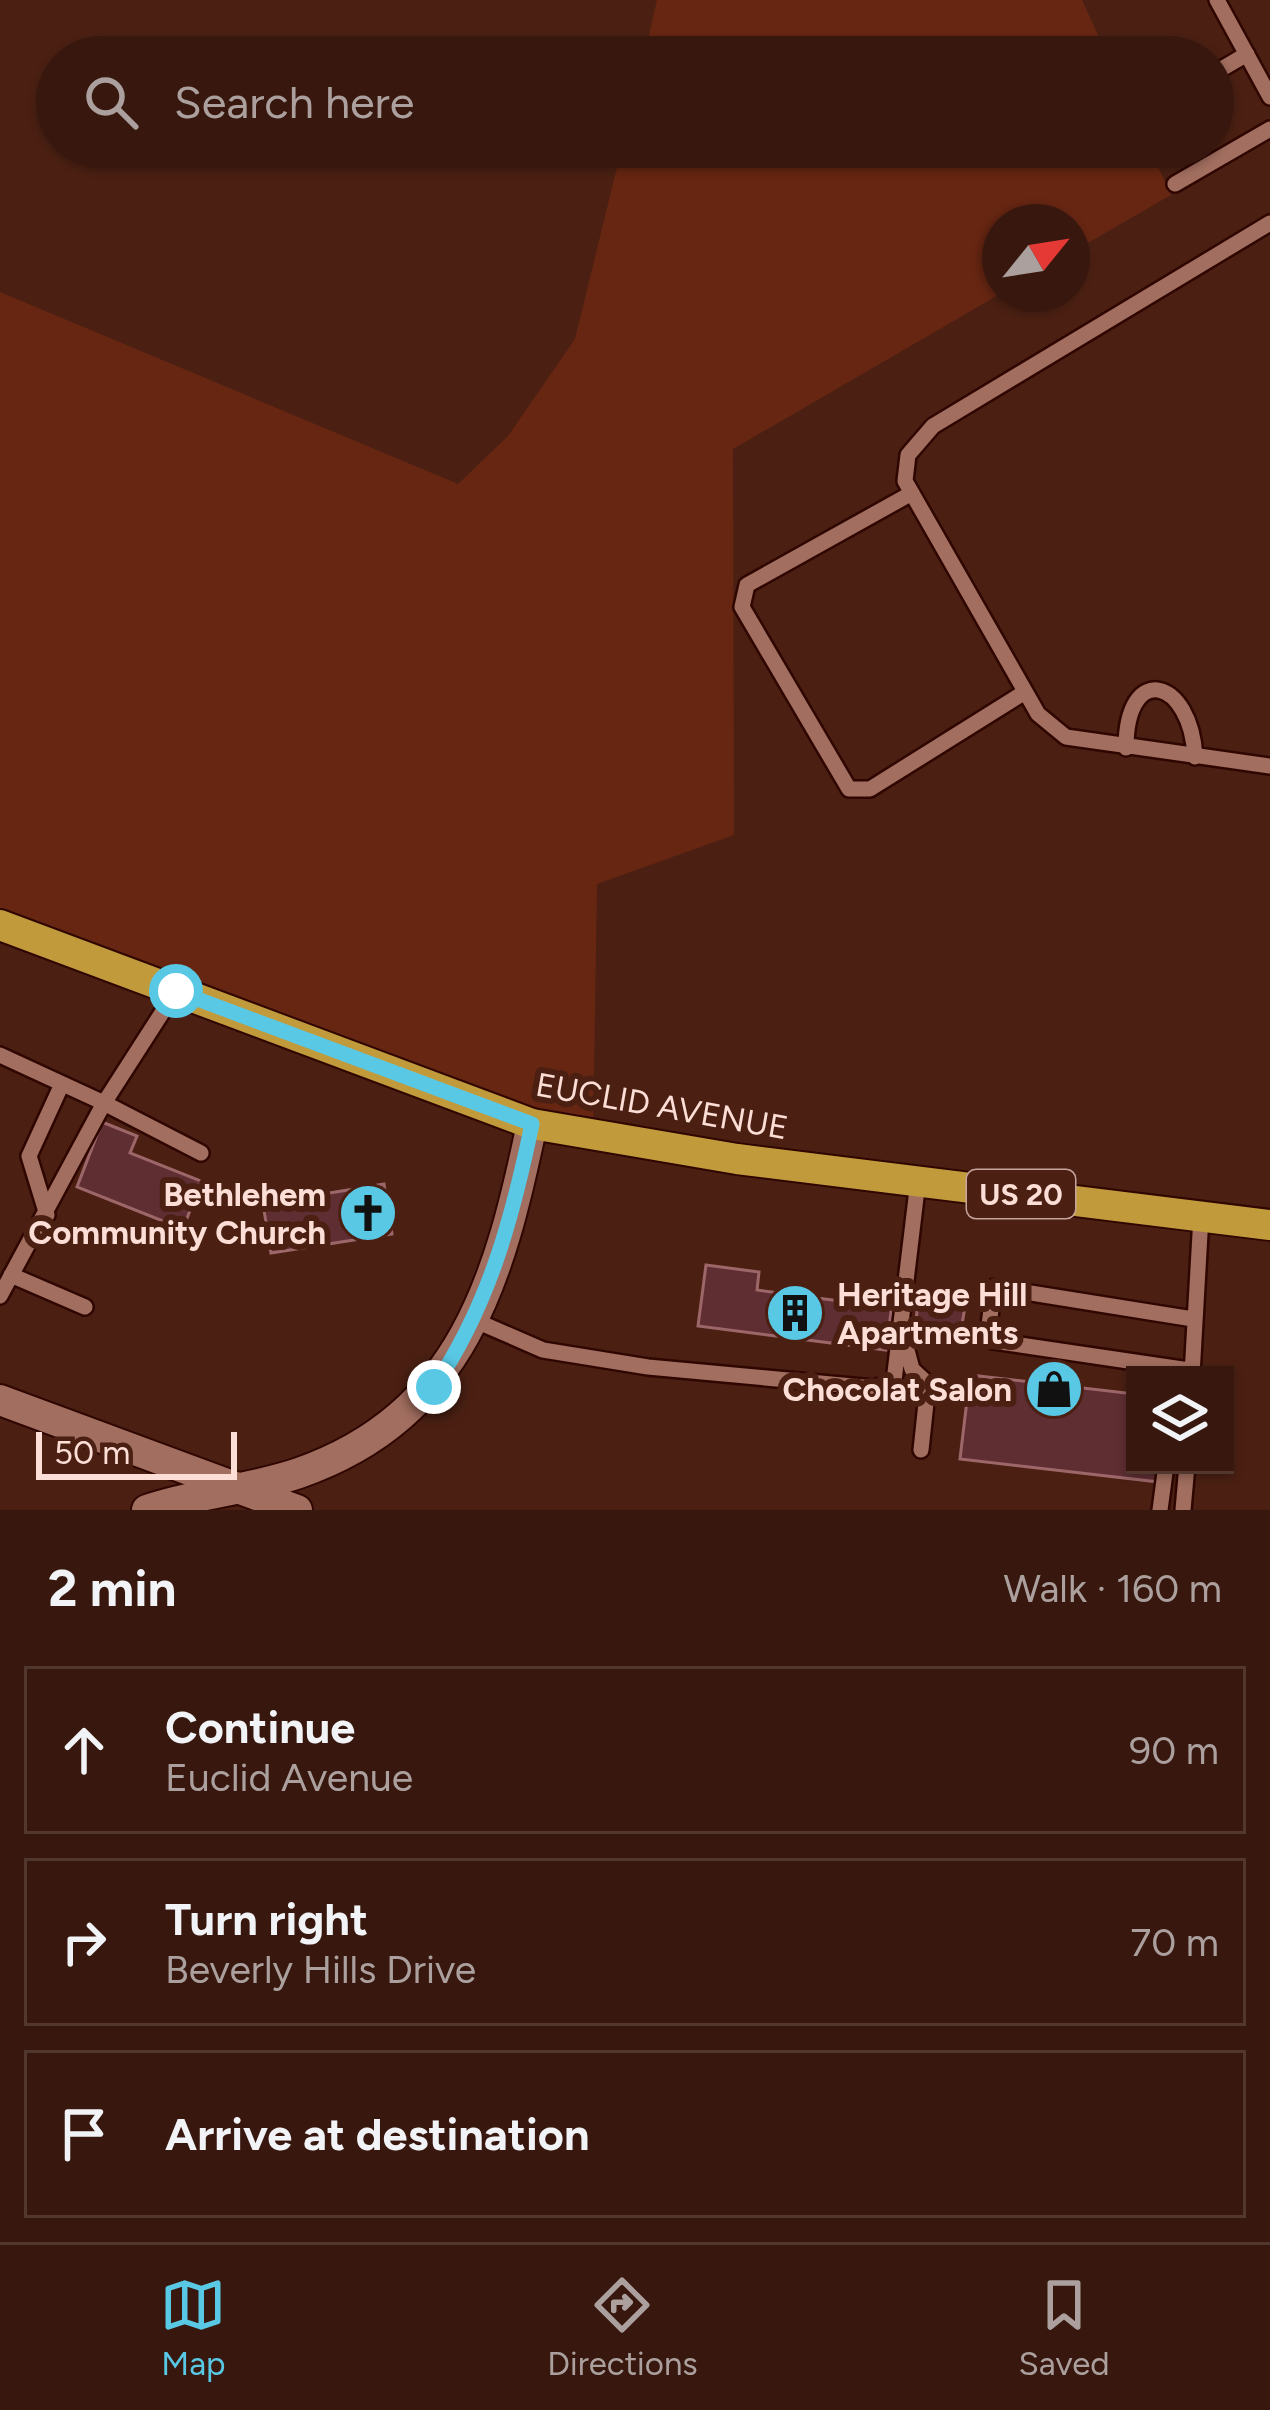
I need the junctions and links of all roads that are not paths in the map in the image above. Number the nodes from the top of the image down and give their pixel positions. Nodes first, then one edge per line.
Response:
1 (1217, 0) edge
2 (1246, 54) junction
3 (1234, 61) edge
4 (1270, 97) edge
5 (1270, 128) edge
6 (1234, 149) edge
7 (1202, 168) edge
8 (1175, 184) dead end
9 (1270, 223) edge
10 (912, 494) junction
11 (1025, 692) junction
12 (1126, 748) junction
13 (1195, 757) junction
14 (1270, 766) edge
15 (0, 926) edge
16 (176, 991) junction
17 (0, 1055) edge
18 (62, 1084) junction
19 (104, 1103) junction
20 (532, 1124) junction
21 (201, 1153) dead end
22 (918, 1181) junction
23 (47, 1215) junction
24 (1202, 1216) junction
25 (1270, 1225) edge
26 (11, 1276) junction
27 (0, 1295) edge
28 (85, 1307) dead end
29 (1193, 1319) junction
30 (474, 1320) junction
31 (901, 1327) junction
32 (1148, 1366) edge
33 (1186, 1366) edge
34 (0, 1400) edge
35 (922, 1450) dead end
36 (1165, 1474) edge
37 (1186, 1474) edge
38 (241, 1487) junction
39 (147, 1510) edge
40 (297, 1510) edge
41 (1160, 1510) edge
42 (1183, 1510) edge

1 - 2 lane
2 - 3 lane
2 - 4 lane
5 - 6 lane
7 - 8 lane
9 - 10 lane
10 - 11 lane
10 - 11 lane
11 - 12 lane
12 - 13 lane
12 - 13 lane
13 - 14 lane
15 - 16 main road, EUCLID AVENUE / US 20
16 - 19 lane
16 - 20 main road, EUCLID AVENUE / US 20
17 - 18 lane
18 - 19 lane
18 - 23 lane
19 - 21 lane
19 - 23 lane
20 - 22 main road, EUCLID AVENUE / US 20
20 - 30 street
22 - 24 main road, EUCLID AVENUE / US 20
22 - 31 lane
23 - 26 lane
24 - 25 main road, EUCLID AVENUE / US 20
24 - 29 lane
26 - 27 lane
26 - 28 lane
29 - 32 lane
29 - 33 lane
30 - 31 lane
30 - 38 street
31 - 35 lane
34 - 38 street
36 - 41 lane
37 - 42 lane
38 - 39 street
38 - 40 street

